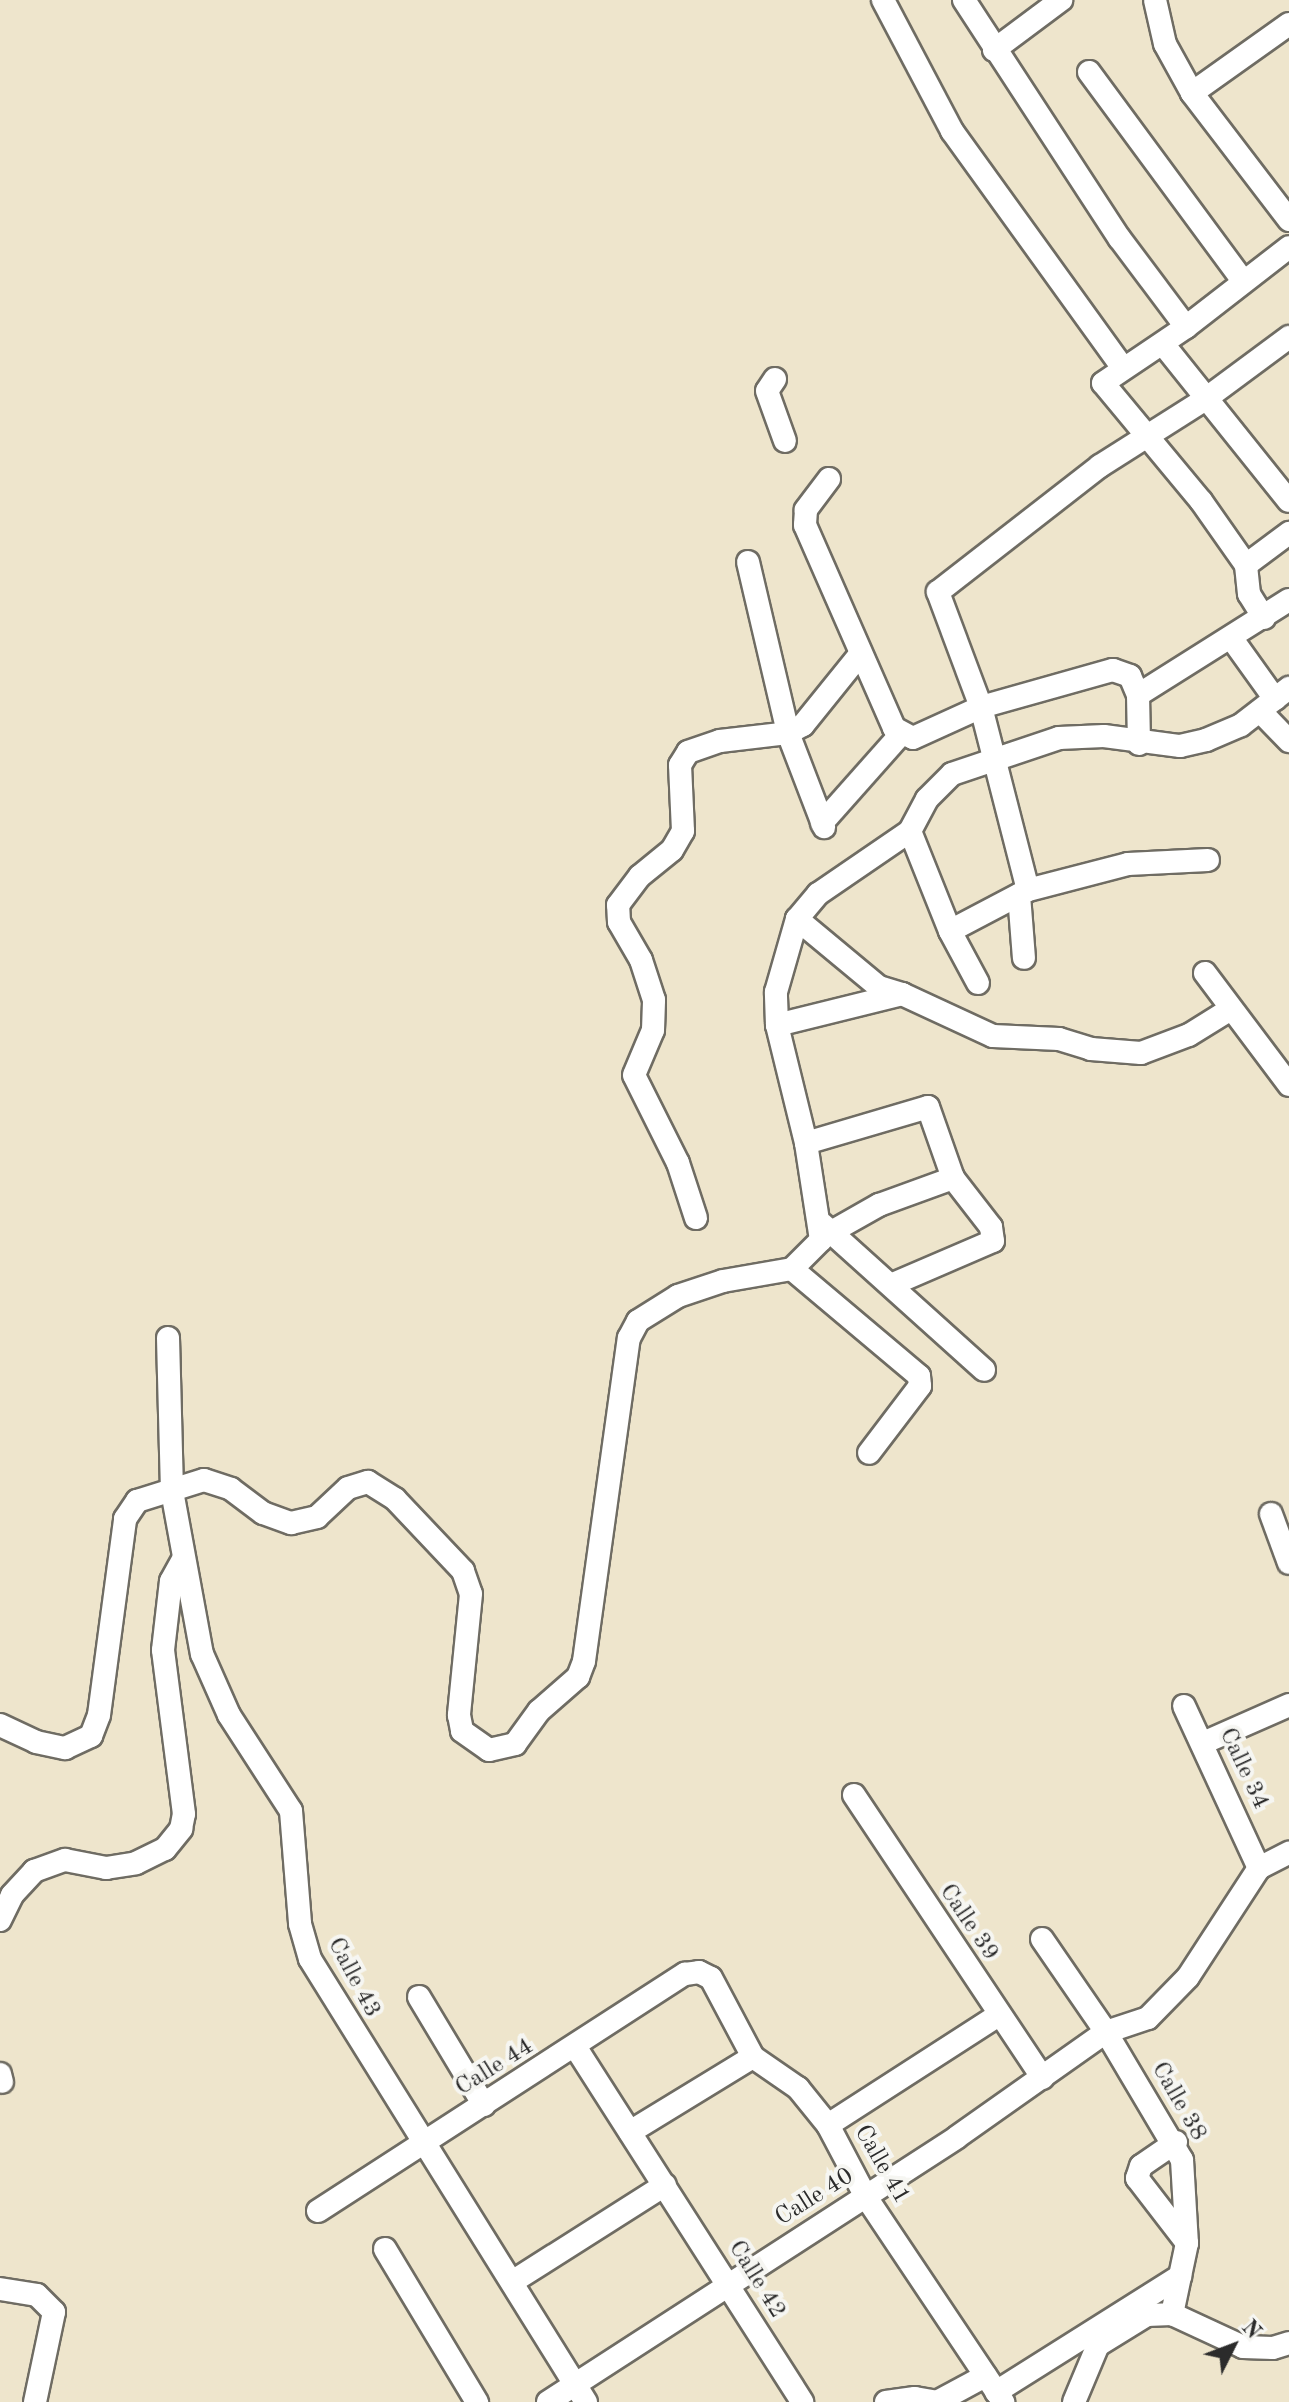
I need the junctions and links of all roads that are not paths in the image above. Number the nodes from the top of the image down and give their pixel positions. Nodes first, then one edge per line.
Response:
1 (883, 0) edge
2 (964, 0) edge
3 (1061, 0) edge
4 (1155, 0) edge
5 (1289, 24) edge
6 (994, 50) junction
7 (1089, 72) dead end
8 (1192, 93) junction
9 (1289, 220) edge
10 (1289, 247) edge
11 (1243, 281) junction
12 (1186, 327) junction
13 (1289, 337) edge
14 (1163, 344) junction
15 (1122, 367) junction
16 (775, 379) dead end
17 (1204, 400) junction
18 (1149, 435) junction
19 (785, 441) dead end
20 (829, 479) dead end
21 (1289, 501) edge
22 (1289, 533) edge
23 (748, 562) dead end
24 (1246, 565) junction
25 (1289, 600) edge
26 (1264, 618) junction
27 (1232, 639) junction
28 (861, 653) junction
29 (1138, 695) junction
30 (1275, 699) edge
31 (981, 707) junction
32 (788, 733) junction
33 (901, 734) junction
34 (1289, 741) edge
35 (1139, 744) junction
36 (995, 761) junction
37 (910, 831) junction
38 (1208, 860) dead end
39 (1023, 893) junction
40 (797, 919) junction
41 (950, 931) junction
42 (1024, 958) dead end
43 (1205, 973) dead end
44 (978, 983) dead end
45 (902, 994) junction
46 (1231, 1009) junction
47 (777, 1025) junction
48 (1289, 1085) edge
49 (806, 1143) junction
50 (953, 1178) junction
51 (696, 1218) dead end
52 (827, 1227) junction
53 (792, 1269) junction
54 (891, 1285) junction
55 (168, 1338) dead end
56 (984, 1370) dead end
57 (869, 1453) dead end
58 (172, 1491) junction
59 (1271, 1514) dead end
60 (1285, 1536) edge
61 (184, 1558) junction
62 (1289, 1563) edge
63 (1289, 1705) edge
64 (1184, 1706) dead end
65 (0, 1725) edge
66 (1203, 1743) junction
67 (854, 1795) dead end
68 (1289, 1853) edge
69 (1259, 1868) junction
70 (0, 1920) edge
71 (1042, 1939) dead end
72 (699, 1972) joint
73 (419, 1997) dead end
74 (999, 2015) junction
75 (1106, 2032) junction
76 (576, 2048) junction
77 (753, 2057) junction
78 (1043, 2078) junction
79 (484, 2105) junction
80 (828, 2125) junction
81 (630, 2132) junction
82 (1176, 2142) junction
83 (424, 2145) junction
84 (665, 2185) junction
85 (866, 2197) junction
86 (318, 2211) dead end
87 (1187, 2243) junction
88 (385, 2249) dead end
89 (1180, 2276) junction
90 (512, 2282) junction
91 (728, 2284) junction
92 (0, 2289) edge
93 (1172, 2314) junction
94 (1289, 2343) edge
95 (574, 2382) junction
96 (994, 2390) edge
97 (35, 2402) edge
98 (477, 2402) edge
99 (548, 2402) edge
100 (586, 2402) edge
101 (802, 2402) edge
102 (886, 2402) edge
103 (1074, 2402) edge

1 - 15 street
2 - 6 street
3 - 6 street
4 - 8 street
5 - 8 street
6 - 12 street
7 - 11 street
8 - 9 street
10 - 11 street
11 - 12 street
12 - 14 street
13 - 17 street
14 - 15 street
14 - 17 street
15 - 18 street
16 - 19 street
17 - 18 street
17 - 21 street
18 - 24 street
18 - 31 street
20 - 28 street
22 - 24 street
23 - 32 street
24 - 26 street
25 - 26 street
26 - 27 street
27 - 29 street
27 - 30 street
28 - 32 street
28 - 33 street
29 - 31 street
29 - 35 street
30 - 34 street
30 - 35 street
31 - 33 street
31 - 36 street
32 - 33 street
32 - 51 street
35 - 36 street
36 - 37 street
36 - 39 street
37 - 40 street
37 - 41 street
38 - 39 street
39 - 41 street
39 - 42 street
40 - 45 street
40 - 47 street
41 - 44 street
43 - 46 street
45 - 46 street
45 - 47 street
46 - 48 street
47 - 49 street
49 - 50 street
49 - 52 street
50 - 52 street
50 - 54 street
52 - 53 street
52 - 54 street
53 - 57 street
53 - 58 street
54 - 56 street
55 - 58 street, Calle 43
58 - 61 street, Calle 43
58 - 65 street
59 - 60 street
60 - 62 street
61 - 70 street
61 - 83 street, Calle 43
63 - 66 street
64 - 66 street, Calle 34
66 - 69 street, Calle 34
67 - 74 street, Calle 39
68 - 69 street
69 - 75 street, Calle 40
71 - 75 street, Calle 38
72 - 76 street, Calle 44
72 - 77 street, Calle 41
73 - 79 street
74 - 78 street, Calle 39
74 - 80 street
75 - 78 street, Calle 40
75 - 82 street, Calle 38
76 - 79 street, Calle 44
76 - 81 street, Calle 42
77 - 80 street, Calle 41
77 - 81 street
78 - 85 street, Calle 40
79 - 83 street, Calle 44
80 - 85 street, Calle 41
81 - 84 street, Calle 42
82 - 87 street, Calle 38
82 - 87 street
83 - 86 street, Calle 44
83 - 90 street, Calle 43
84 - 90 street
84 - 91 street, Calle 42
85 - 91 street, Calle 40
85 - 96 street, Calle 41
87 - 89 street, Calle 38
88 - 98 street
89 - 93 street, Calle 38
89 - 96 street
90 - 95 street, Calle 43
91 - 95 street, Calle 40
91 - 101 street, Calle 42
92 - 97 street
93 - 94 street
93 - 103 street
95 - 99 street, Calle 40
95 - 100 street, Calle 43
96 - 102 street

